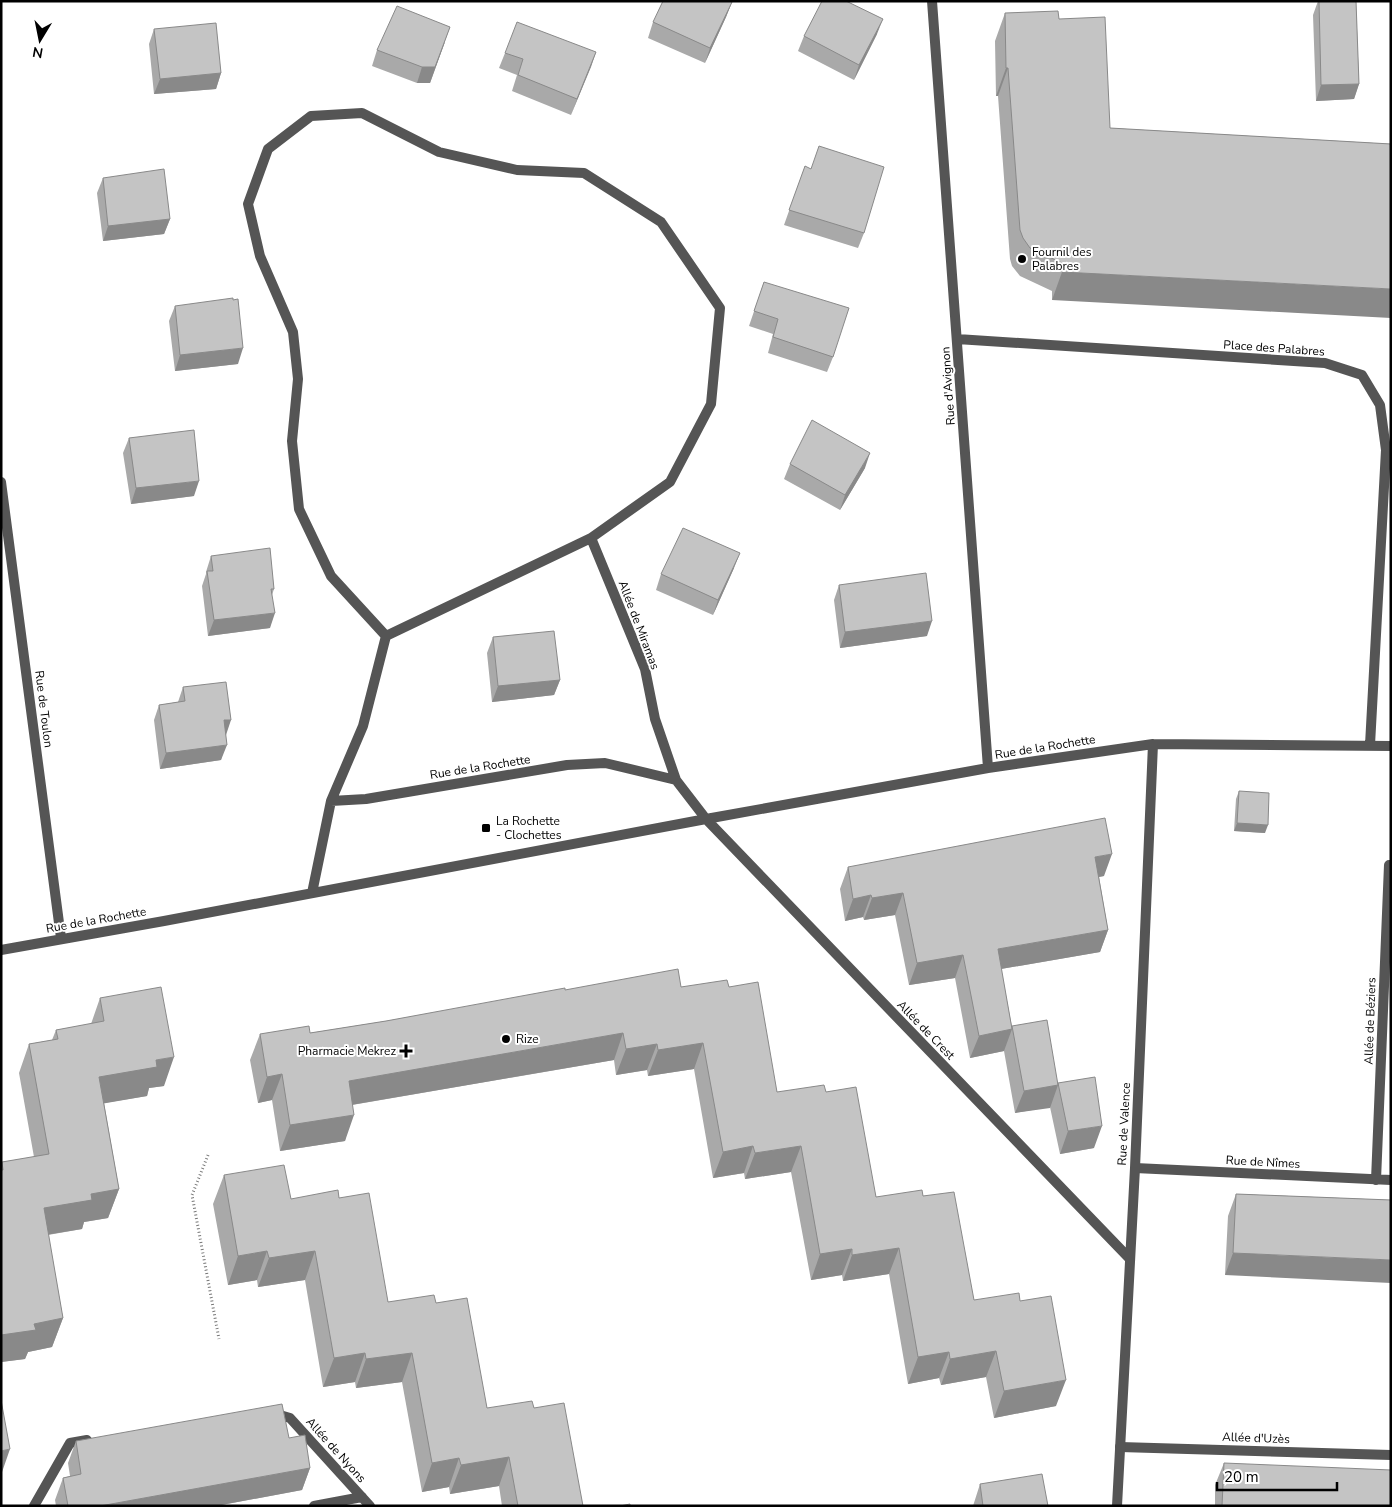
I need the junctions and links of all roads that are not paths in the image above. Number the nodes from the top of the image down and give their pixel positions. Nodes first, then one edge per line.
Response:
1 (932, 1) edge
2 (957, 339) junction
3 (1, 482) edge
4 (591, 538) junction
5 (386, 636) junction
6 (1153, 744) junction
7 (1370, 745) junction
8 (1391, 746) edge
9 (988, 768) junction
10 (676, 780) junction
11 (331, 801) junction
12 (706, 819) junction
13 (1391, 865) edge
14 (312, 893) junction
15 (61, 938) junction
16 (1, 950) edge
17 (1135, 1168) junction
18 (1376, 1180) junction
19 (1391, 1180) edge
20 (1129, 1258) junction
21 (266, 1411) edge
22 (98, 1438) edge
23 (1120, 1447) junction
24 (1391, 1455) edge
25 (362, 1497) junction
26 (34, 1506) edge
27 (314, 1506) edge
28 (370, 1506) edge
29 (1117, 1506) edge

1 - 2 street, Rue d'Avignon
2 - 7 street, Place des Palabres
2 - 9 street, Rue d'Avignon
3 - 15 street, Rue de Toulon
4 - 5 street
4 - 5 street
4 - 10 street, Allée de Miramas
5 - 11 street
6 - 7 street, Rue de la Rochette
6 - 9 street, Rue de la Rochette
6 - 17 street, Rue de Valence
7 - 8 street, Rue de la Rochette
9 - 12 street, Rue de la Rochette
10 - 11 street, Rue de la Rochette
10 - 12 street
11 - 14 street
12 - 14 street, Rue de la Rochette
12 - 20 street, Allée de Crest
13 - 18 street, Allée de Béziers
14 - 15 street, Rue de la Rochette
15 - 16 street, Rue de la Rochette
17 - 18 street, Rue de Nîmes
17 - 20 street, Rue de Valence
18 - 19 street, Rue de Nîmes
20 - 23 street, Rue de Valence
21 - 25 street, Allée de Nyons
22 - 26 street
23 - 24 street, Allée d'Uzès
23 - 29 street, Rue de Valence
25 - 27 street, Allée de Nyons
25 - 28 street, Allée de Nyons

